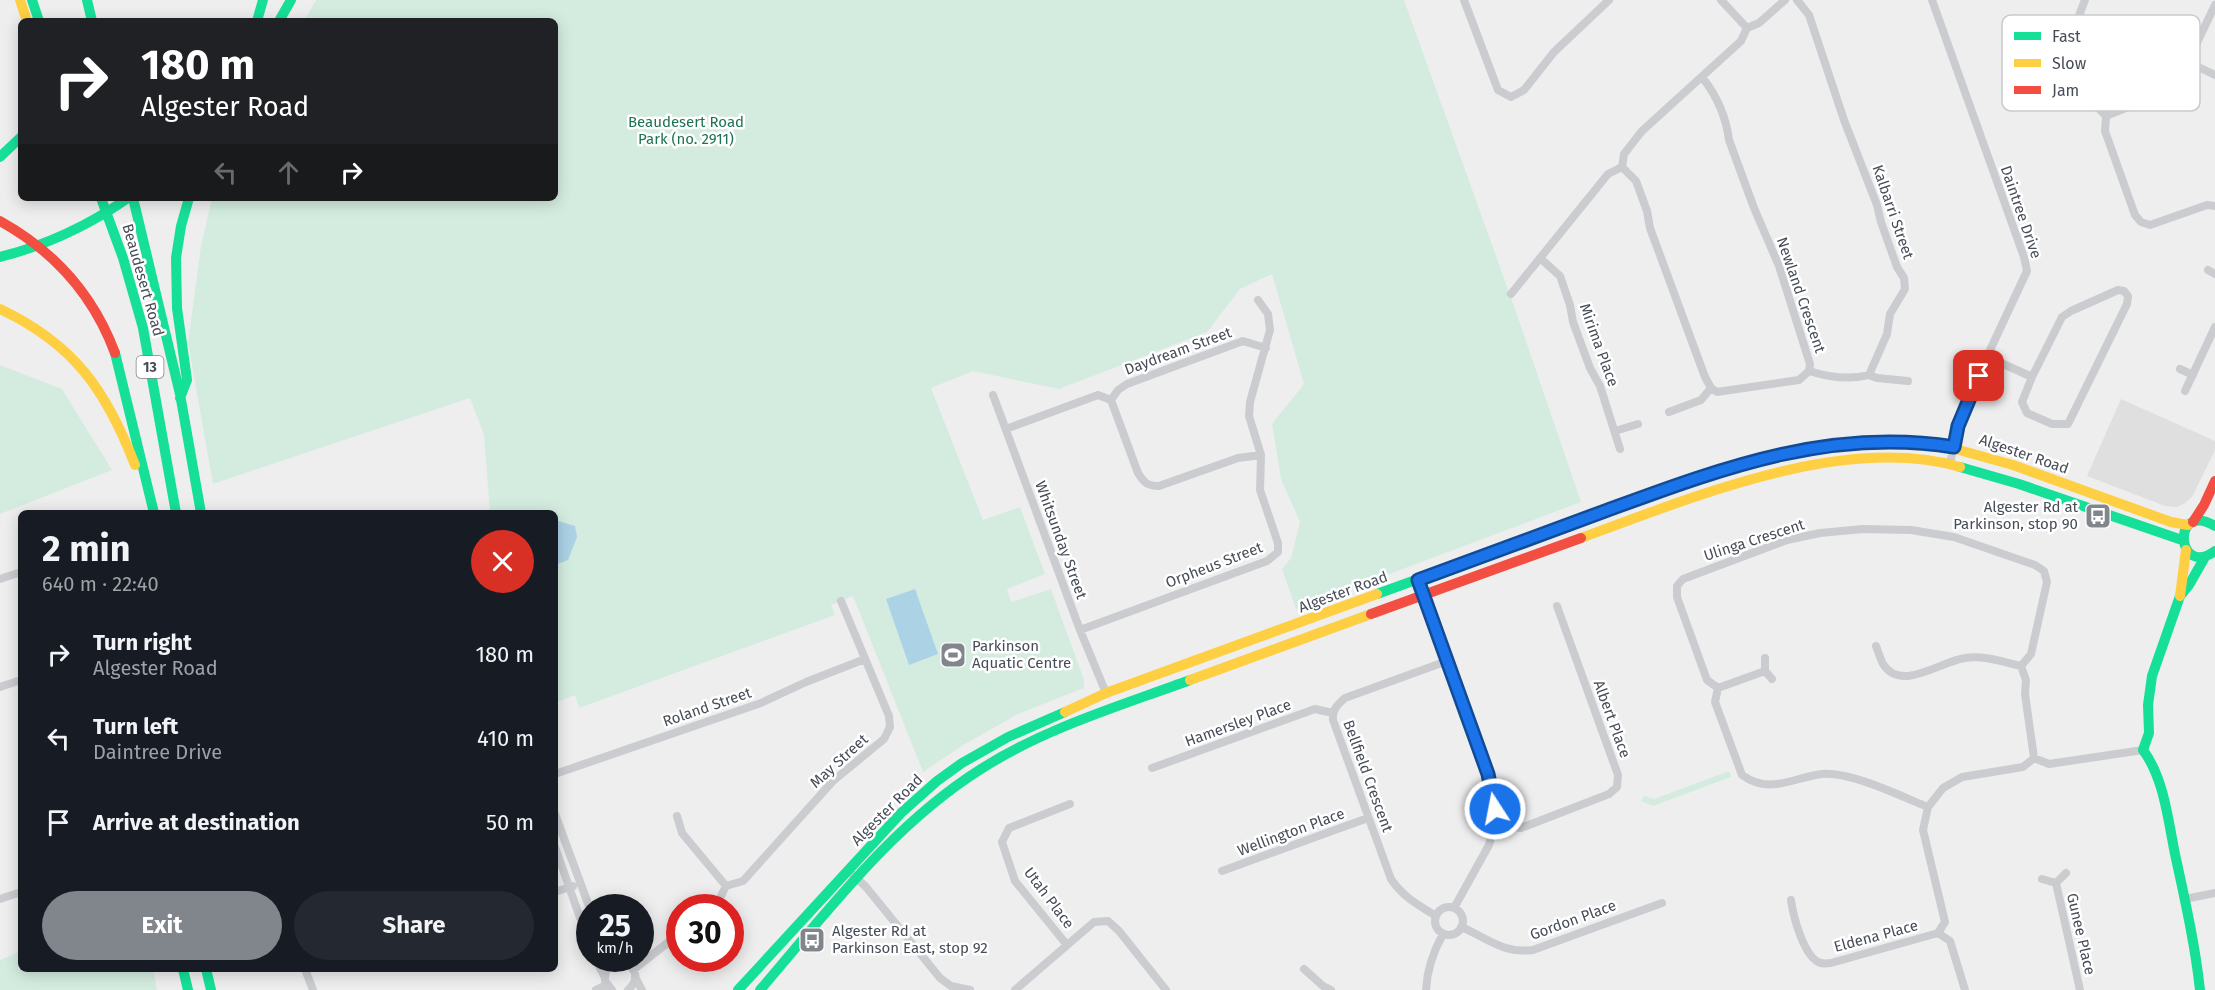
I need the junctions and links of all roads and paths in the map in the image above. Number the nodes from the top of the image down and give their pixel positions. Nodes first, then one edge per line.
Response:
1 (20, 0) edge
2 (32, 0) edge
3 (87, 0) edge
4 (263, 0) edge
5 (291, 0) edge
6 (1464, 0) edge
7 (1609, 0) edge
8 (1721, 0) edge
9 (1785, 0) edge
10 (1797, 0) edge
11 (1932, 0) edge
12 (2085, 0) edge
13 (2215, 4) edge
14 (2079, 15) edge
15 (26, 18) edge
16 (38, 18) edge
17 (91, 18) edge
18 (258, 18) edge
19 (281, 18) edge
20 (1747, 28) junction
21 (2200, 34) edge
22 (2200, 68) edge
23 (2215, 75) edge
24 (1702, 77) junction
25 (2101, 111) edge
26 (2118, 111) edge
27 (2106, 116) junction
28 (18, 140) edge
29 (0, 157) edge
30 (1622, 167) junction
31 (102, 201) edge
32 (132, 201) edge
33 (188, 201) edge
34 (2215, 206) edge
35 (0, 221) edge
36 (0, 257) edge
37 (1540, 258) junction
38 (1511, 294) dead end
39 (1258, 300) dead end
40 (0, 309) edge
41 (2215, 327) edge
42 (1266, 348) junction
43 (1988, 357) junction
44 (2180, 369) dead end
45 (1809, 371) junction
46 (1869, 375) junction
47 (2193, 375) junction
48 (2032, 377) junction
49 (1908, 381) dead end
50 (1710, 388) junction
51 (2185, 392) dead end
52 (993, 395) dead end
53 (180, 398) junction
54 (1111, 400) junction
55 (1669, 412) dead end
56 (1638, 424) dead end
57 (1006, 429) junction
58 (1615, 431) junction
59 (1954, 447) junction
60 (1620, 449) dead end
61 (1261, 455) junction
62 (1950, 464) junction
63 (2215, 481) edge
64 (149, 490) junction
65 (153, 510) edge
66 (175, 510) edge
67 (201, 510) edge
68 (2190, 523) junction
69 (2215, 526) edge
70 (2184, 545) junction
71 (2213, 552) edge
72 (18, 573) edge
73 (0, 579) edge
74 (1418, 580) junction
75 (1424, 596) junction
76 (2181, 596) junction
77 (841, 601) dead end
78 (1557, 606) dead end
79 (1080, 630) junction
80 (1876, 646) dead end
81 (1765, 658) dead end
82 (865, 659) junction
83 (1447, 661) junction
84 (2021, 666) junction
85 (1765, 671) junction
86 (1772, 680) dead end
87 (18, 681) edge
88 (0, 687) edge
89 (1718, 688) junction
90 (1106, 693) junction
91 (1113, 708) junction
92 (1333, 713) junction
93 (2143, 750) junction
94 (2034, 758) junction
95 (1152, 768) dead end
96 (558, 773) edge
97 (1070, 804) dead end
98 (1928, 807) junction
99 (677, 816) dead end
100 (1368, 818) junction
101 (558, 822) edge
102 (1495, 825) junction
103 (558, 855) edge
104 (848, 870) junction
105 (1222, 871) dead end
106 (2066, 873) dead end
107 (858, 879) junction
108 (2042, 879) dead end
109 (580, 883) junction
110 (2056, 883) junction
111 (726, 886) junction
112 (570, 887) junction
113 (558, 891) edge
114 (18, 893) edge
115 (2215, 893) edge
116 (584, 894) edge
117 (722, 894) edge
118 (2185, 898) junction
119 (0, 899) edge
120 (1791, 900) dead end
121 (1662, 903) dead end
122 (576, 905) edge
123 (1454, 908) junction
124 (1436, 916) junction
125 (1461, 927) junction
126 (1938, 933) junction
127 (1443, 934) junction
128 (666, 945) edge
129 (1067, 945) junction
130 (1304, 969) dead end
131 (184, 972) edge
132 (207, 972) edge
133 (306, 972) edge
134 (602, 972) edge
135 (606, 972) edge
136 (634, 973) junction
137 (604, 976) junction
138 (609, 988) edge
139 (188, 990) edge
140 (211, 990) edge
141 (313, 990) edge
142 (596, 990) edge
143 (628, 990) edge
144 (642, 990) edge
145 (738, 990) edge
146 (760, 990) edge
147 (970, 990) edge
148 (1016, 990) edge
149 (1166, 990) edge
150 (1331, 990) edge
151 (1426, 990) edge
152 (1965, 990) edge
153 (2080, 990) edge
154 (2200, 990) edge

1 - 15 main road
2 - 16 main road
3 - 17 main road
4 - 18 main road
5 - 19 main road
6 - 7 street
8 - 20 street
9 - 20 street
10 - 46 street, Kalbarri Street
11 - 43 street, Daintree Drive
12 - 14 street
13 - 21 street
20 - 24 street
22 - 23 street
24 - 30 street
24 - 45 street, Newland Crescent
25 - 27 street
26 - 27 street
27 - 34 street
28 - 29 main road
30 - 37 street
30 - 50 street
31 - 66 main road, Beaudesert Road / 13
32 - 36 main road
32 - 53 main road, Beaudesert Road / 13
33 - 53 main road
35 - 64 main road
37 - 38 street
37 - 58 street, Mirima Place
39 - 42 street, Orpheus Street
40 - 64 main road
41 - 47 street
42 - 54 street, Daydream Street
42 - 61 street, Orpheus Street
43 - 48 street
43 - 59 street, Daintree Drive
44 - 47 street
45 - 46 street
45 - 50 street, Newland Crescent
46 - 49 street
47 - 51 street
48 - 48 street
50 - 55 street
52 - 57 street, Whitsunday Street
53 - 67 main road, Beaudesert Road / 13
54 - 57 street
54 - 61 street
56 - 58 street
57 - 79 street, Whitsunday Street
58 - 60 street, Mirima Place
59 - 62 street, Daintree Drive
59 - 68 main road, Algester Road
59 - 74 main road, Algester Road
61 - 79 street, Orpheus Street
62 - 70 main road, Algester Road
62 - 75 main road, Algester Road
63 - 68 main road
64 - 65 main road
68 - 69 main road, Algester Road
68 - 70 main road
70 - 71 main road, Algester Road
70 - 76 main road
71 - 76 main road
72 - 73 street
74 - 75 street
74 - 90 main road, Algester Road
75 - 83 street
75 - 91 main road, Algester Road
76 - 93 main road
77 - 82 street, May Street
78 - 102 street, Albert Place
79 - 90 street, Whitsunday Street
80 - 84 street
81 - 85 street
82 - 96 street, Roland Street
82 - 111 street, May Street
83 - 92 street, Bellfield Crescent
83 - 102 street
84 - 89 street, Ulinga Crescent
84 - 94 street
85 - 86 street
85 - 89 street
87 - 88 street
89 - 98 street
90 - 91 main road
90 - 104 main road, Algester Road
91 - 107 main road, Algester Road
92 - 95 street, Hamersley Place
92 - 100 street, Bellfield Crescent
93 - 94 street
93 - 118 main road
94 - 98 street
97 - 129 street, Utah Place
98 - 126 street
99 - 111 street
100 - 105 street, Wellington Place
100 - 124 street, Bellfield Crescent
101 - 109 street
102 - 123 street
103 - 112 street
104 - 107 street
104 - 145 main road, Algester Road
106 - 110 street, Gunee Place
107 - 146 main road, Algester Road
107 - 147 street
108 - 110 street, Gunee Place
109 - 112 street
109 - 116 street
110 - 153 street, Gunee Place
111 - 117 street, May Street
112 - 113 street
112 - 122 street
114 - 119 street
115 - 118 street
118 - 154 main road
120 - 126 street, Eldena Place
121 - 125 street, Gordon Place
123 - 124 street
123 - 125 street
124 - 127 street
125 - 127 street
126 - 152 street
127 - 151 street
128 - 136 street
129 - 148 street
129 - 149 street
130 - 150 street
131 - 139 main road
132 - 140 main road
133 - 141 street
134 - 137 street
135 - 137 street
136 - 143 street
136 - 144 street
137 - 138 street
138 - 142 street

